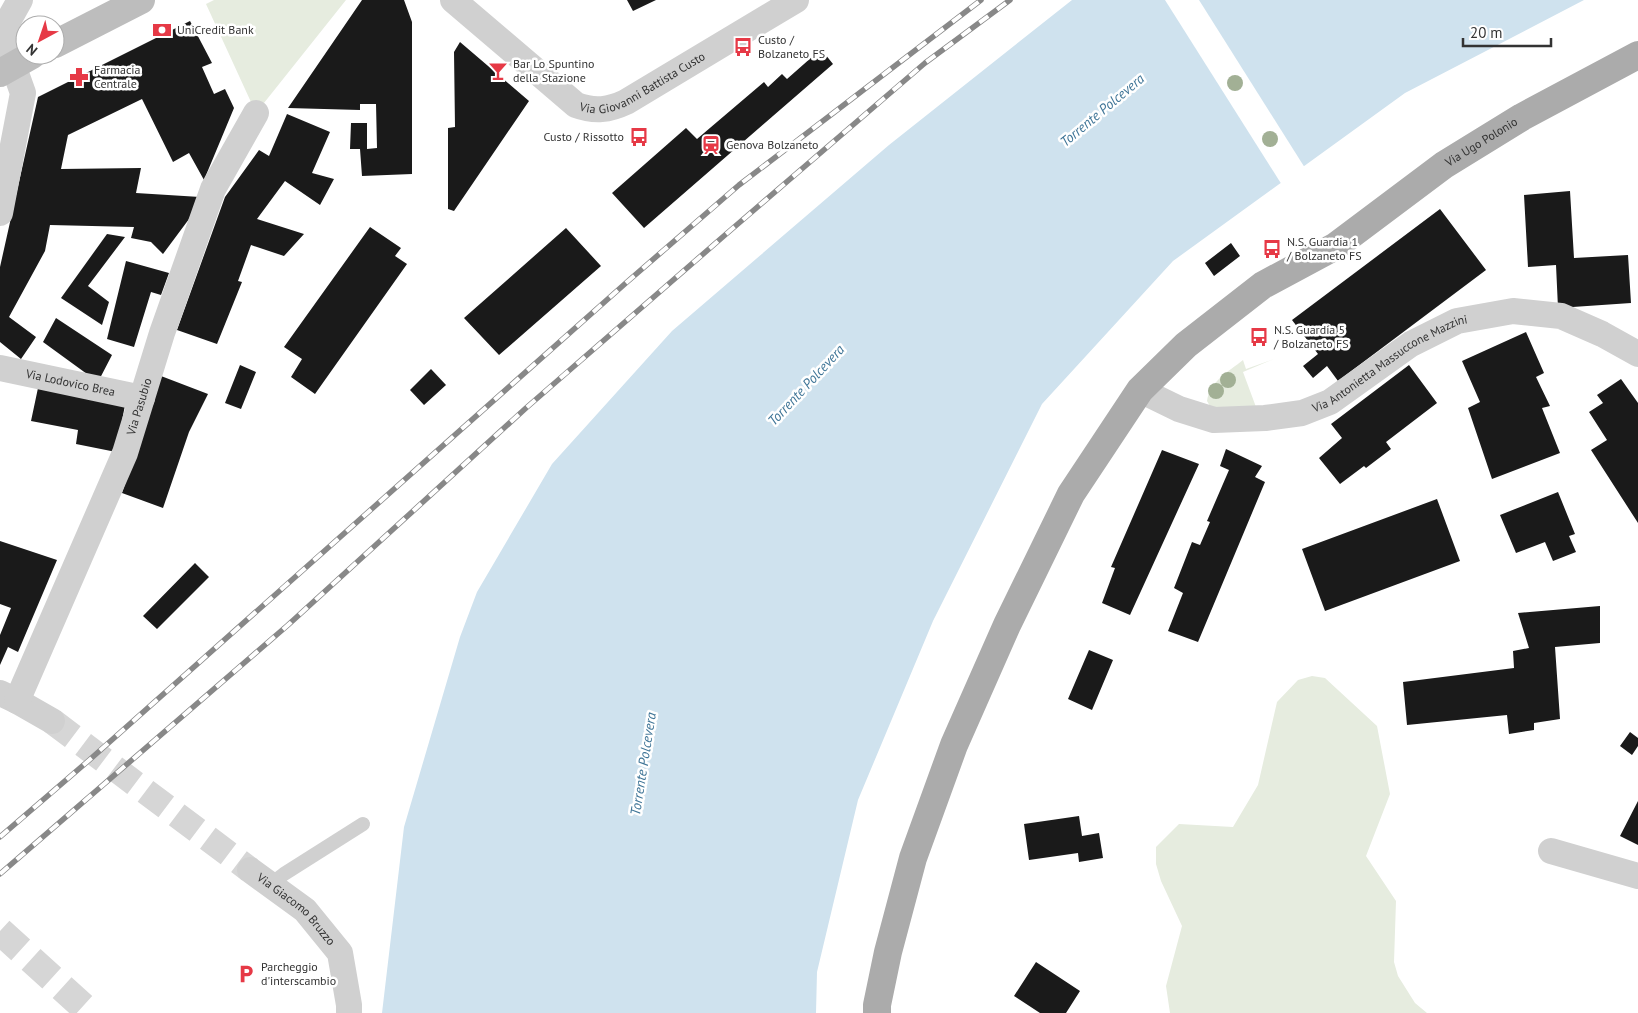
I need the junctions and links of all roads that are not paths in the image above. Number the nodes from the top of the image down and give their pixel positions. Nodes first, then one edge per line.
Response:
1 (20, 0) edge
2 (142, 0) edge
3 (453, 0) edge
4 (796, 0) edge
5 (65, 39) edge
6 (1636, 58) edge
7 (15, 64) edge
8 (15, 65) edge
9 (256, 113) dead end
10 (0, 213) edge
11 (1638, 354) edge
12 (0, 368) edge
13 (1140, 390) junction
14 (142, 398) junction
15 (8, 697) edge
16 (52, 721) tunnel mouth
17 (363, 824) dead end
18 (1551, 852) dead end
19 (250, 870) tunnel mouth
20 (1638, 876) edge
21 (270, 886) junction
22 (349, 1013) edge
23 (877, 1013) edge

1 - 7 street
2 - 5 main road
3 - 4 street, Via Giovanni Battista Custo
6 - 13 main road, Via Ugo Polonio
8 - 10 street
9 - 14 street, Via Pasubio
11 - 13 street, Via Antonietta Massuccone Mazzini
12 - 14 street, Via Lodovico Brea
13 - 23 main road, Via Ugo Polonio
14 - 15 street, Via Pasubio
15 - 16 street
17 - 21 lane
18 - 20 street
19 - 21 street, Via Giacomo Bruzzo
21 - 22 street, Via Giacomo Bruzzo

